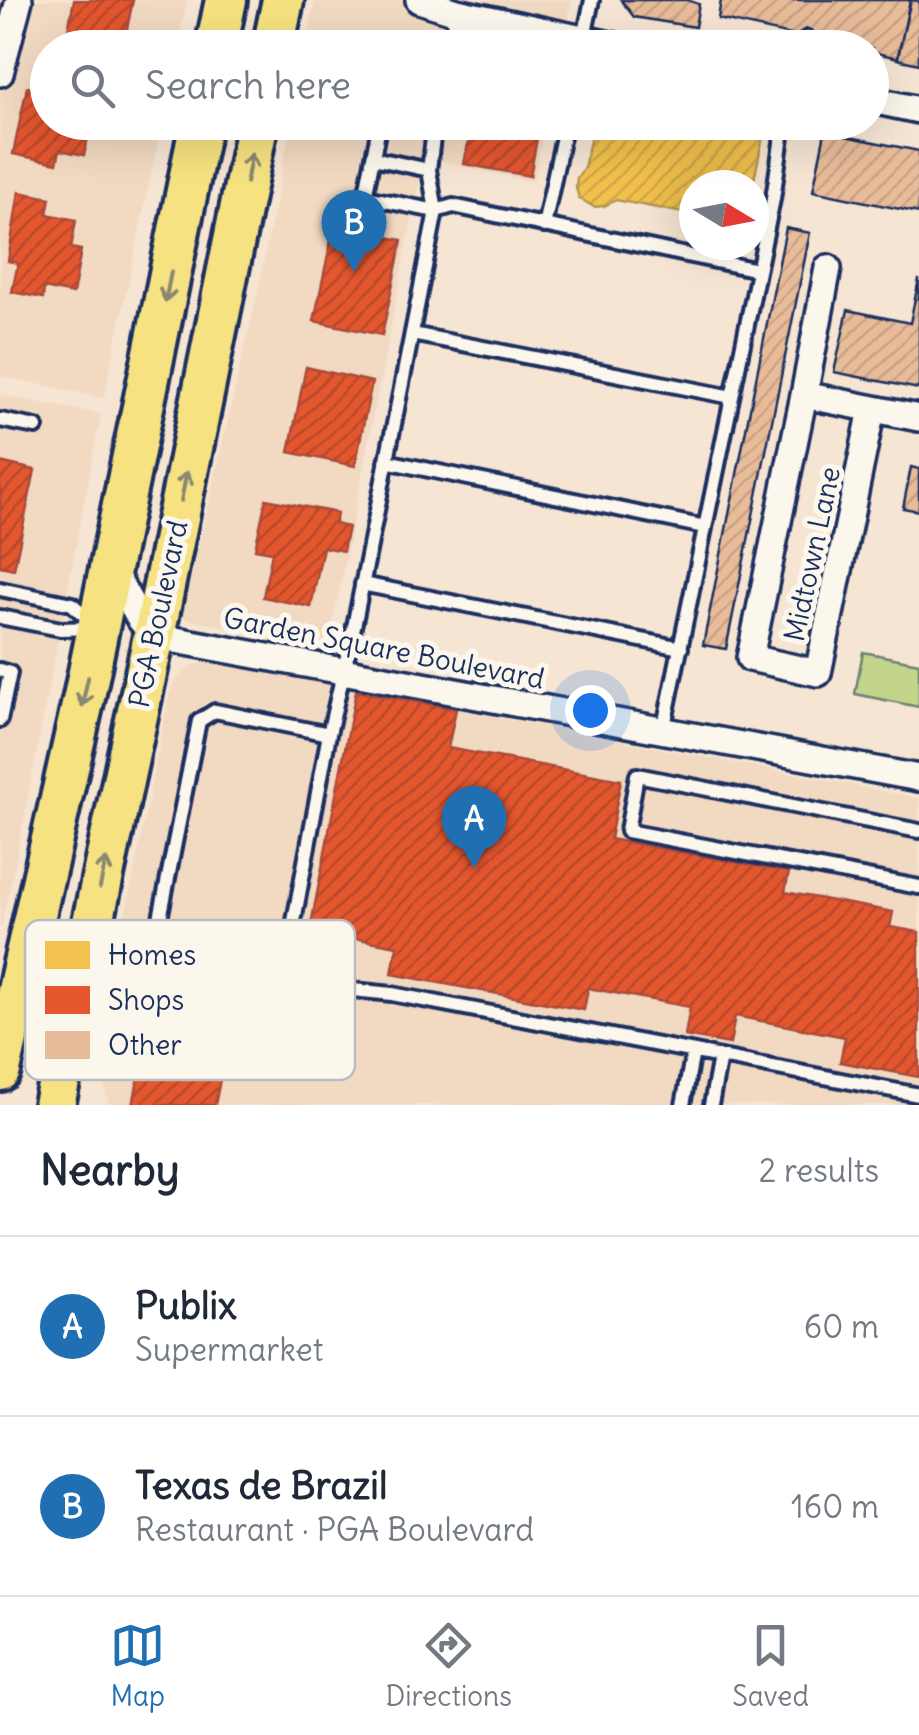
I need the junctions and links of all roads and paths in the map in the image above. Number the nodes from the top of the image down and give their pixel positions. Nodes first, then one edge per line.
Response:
1 (19, 0) edge
2 (226, 0) edge
3 (253, 0) edge
4 (283, 0) edge
5 (419, 0) edge
6 (592, 0) edge
7 (458, 6) edge
8 (220, 30) edge
9 (247, 30) edge
10 (277, 30) edge
11 (539, 30) edge
12 (586, 30) edge
13 (0, 73) edge
14 (889, 104) edge
15 (919, 110) edge
16 (197, 140) edge
17 (226, 140) edge
18 (254, 140) edge
19 (378, 140) edge
20 (432, 140) edge
21 (562, 140) edge
22 (782, 140) edge
23 (373, 158) junction
24 (429, 170) junction
25 (436, 211) junction
26 (544, 226) junction
27 (828, 268) dead end
28 (758, 270) junction
29 (216, 330) junction
30 (412, 334) junction
31 (804, 395) junction
32 (732, 397) junction
33 (872, 409) junction
34 (919, 418) edge
35 (0, 420) edge
36 (36, 428) dead end
37 (386, 461) junction
38 (705, 527) junction
39 (111, 568) junction
40 (362, 584) junction
41 (0, 589) edge
42 (0, 617) edge
43 (98, 628) junction
44 (154, 636) junction
45 (681, 648) junction
46 (0, 670) edge
47 (343, 672) junction
48 (0, 720) edge
49 (664, 730) junction
50 (329, 734) junction
51 (919, 778) edge
52 (117, 808) junction
53 (919, 831) edge
54 (919, 888) edge
55 (33, 920) edge
56 (93, 920) edge
57 (160, 920) edge
58 (296, 920) edge
59 (25, 957) edge
60 (355, 990) edge
61 (693, 1052) junction
62 (720, 1057) junction
63 (0, 1070) edge
64 (59, 1080) edge
65 (919, 1094) edge
66 (54, 1105) edge
67 (683, 1105) edge
68 (710, 1105) edge

1 - 13 street
2 - 8 main road
3 - 9 main road
4 - 10 main road
5 - 7 street
6 - 12 lane
7 - 11 street
14 - 15 street
16 -> 39 main road, PGA Boulevard
17 - 29 main road
29 -> 18 main road, PGA Boulevard
19 - 23 lane
20 - 24 lane
21 - 26 lane
22 - 28 lane
23 - 24 lane
23 - 25 lane
24 - 25 lane
25 - 26 lane
25 - 30 lane
26 - 28 lane
27 - 31 street, Midtown Lane
28 - 32 lane
44 -> 29 main road, PGA Boulevard
30 - 32 lane
30 - 37 lane
31 - 33 street
31 - 33 street, Midtown Lane
32 - 38 lane
33 - 34 street
35 - 36 lane
37 - 38 lane
37 - 40 lane
38 - 45 lane
39 - 43 main road, PGA Boulevard
39 - 44 street
40 - 45 lane
40 - 47 lane
41 - 43 lane
42 - 43 lane
43 - 52 main road
43 -> 55 main road, PGA Boulevard
44 - 47 street, Garden Square Boulevard
44 - 52 main road, PGA Boulevard
45 - 49 lane
46 - 48 lane
47 - 49 street, Garden Square Boulevard
47 - 50 lane
49 - 51 street, Garden Square Boulevard
50 - 57 lane
50 - 58 lane
56 -> 52 main road, PGA Boulevard
53 - 54 lane
59 -> 63 main road, PGA Boulevard
60 - 61 lane
61 - 62 lane
61 - 67 lane
62 - 65 lane
62 - 68 lane
66 -> 64 main road, PGA Boulevard

